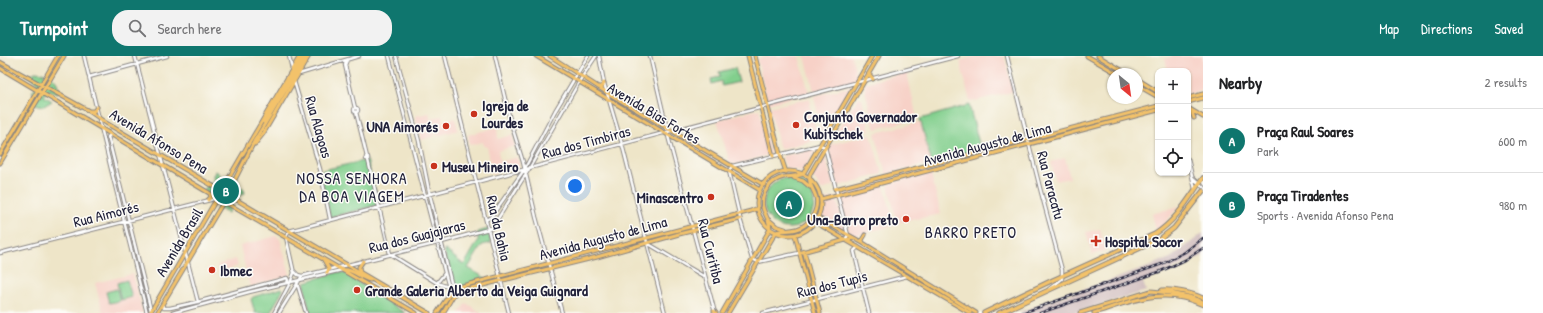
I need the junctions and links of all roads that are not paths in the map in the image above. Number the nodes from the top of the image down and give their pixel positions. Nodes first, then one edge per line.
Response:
1 (58, 56) edge
2 (64, 56) edge
3 (84, 56) edge
4 (135, 56) edge
5 (167, 56) edge
6 (289, 56) edge
7 (303, 56) edge
8 (309, 56) edge
9 (341, 56) edge
10 (359, 56) edge
11 (389, 56) edge
12 (396, 56) edge
13 (445, 56) edge
14 (495, 56) edge
15 (536, 56) edge
16 (550, 56) edge
17 (588, 56) edge
18 (596, 56) edge
19 (599, 56) edge
20 (650, 56) edge
21 (748, 56) edge
22 (754, 56) edge
23 (872, 56) edge
24 (879, 56) edge
25 (958, 56) edge
26 (1007, 56) edge
27 (1087, 56) edge
28 (1098, 56) edge
29 (348, 59) junction
30 (344, 60) junction
31 (0, 62) edge
32 (339, 62) junction
33 (137, 64) junction
34 (345, 65) junction
35 (1114, 65) junction
36 (0, 68) edge
37 (1107, 68) edge
38 (1110, 68) edge
39 (1119, 68) edge
40 (294, 73) junction
41 (577, 74) junction
42 (869, 74) junction
43 (89, 77) junction
44 (582, 77) junction
45 (574, 79) junction
46 (873, 79) junction
47 (864, 81) junction
48 (579, 82) junction
49 (604, 83) junction
50 (857, 83) junction
51 (1143, 83) edge
52 (41, 85) junction
53 (291, 86) junction
54 (45, 87) junction
55 (598, 87) junction
56 (296, 88) junction
57 (1143, 88) edge
58 (38, 90) junction
59 (1155, 90) edge
60 (42, 92) junction
61 (606, 92) junction
62 (1203, 94) edge
63 (1155, 95) edge
64 (1203, 98) edge
65 (608, 99) junction
66 (1191, 99) edge
67 (1191, 100) edge
68 (768, 106) junction
69 (97, 107) junction
70 (1155, 107) edge
71 (761, 108) junction
72 (1191, 109) edge
73 (89, 111) junction
74 (1155, 111) edge
75 (1191, 112) edge
76 (98, 117) junction
77 (1203, 117) edge
78 (1194, 118) dead end
79 (102, 129) junction
80 (672, 130) junction
81 (666, 132) junction
82 (111, 134) junction
83 (1028, 139) junction
84 (109, 140) junction
85 (104, 142) junction
86 (256, 142) junction
87 (622, 144) junction
88 (1029, 144) junction
89 (820, 145) junction
90 (825, 147) junction
91 (0, 154) edge
92 (780, 154) junction
93 (161, 155) junction
94 (773, 156) junction
95 (0, 163) edge
96 (163, 165) junction
97 (732, 166) junction
98 (169, 168) junction
99 (529, 169) junction
100 (524, 170) junction
101 (1191, 170) edge
102 (165, 171) junction
103 (729, 171) junction
104 (786, 172) junction
105 (525, 174) junction
106 (803, 174) junction
107 (791, 177) junction
108 (809, 178) junction
109 (1193, 178) junction
110 (1203, 178) edge
111 (477, 183) junction
112 (1199, 184) junction
113 (764, 185) junction
114 (1203, 187) edge
115 (812, 189) junction
116 (835, 189) junction
117 (760, 190) junction
118 (1195, 190) junction
119 (222, 192) junction
120 (1203, 192) edge
121 (209, 193) junction
122 (227, 194) junction
123 (430, 194) junction
124 (836, 194) junction
125 (425, 196) junction
126 (218, 198) junction
127 (821, 199) junction
128 (208, 200) junction
129 (224, 201) junction
130 (174, 208) junction
131 (379, 208) junction
132 (758, 208) junction
133 (740, 214) junction
134 (740, 218) junction
135 (818, 218) junction
136 (128, 219) junction
137 (768, 219) junction
138 (330, 220) junction
139 (486, 220) junction
140 (124, 221) junction
141 (815, 222) junction
142 (693, 226) junction
143 (488, 229) junction
144 (770, 229) junction
145 (694, 230) junction
146 (786, 230) junction
147 (289, 231) junction
148 (776, 232) junction
149 (795, 235) junction
150 (848, 235) junction
151 (864, 235) dead end
152 (286, 237) junction
153 (852, 238) junction
154 (646, 239) junction
155 (845, 240) junction
156 (442, 242) junction
157 (438, 243) junction
158 (647, 243) junction
159 (862, 243) junction
160 (186, 247) junction
161 (858, 247) junction
162 (804, 251) junction
163 (186, 252) junction
164 (0, 253) edge
165 (799, 253) junction
166 (390, 254) junction
167 (182, 257) junction
168 (177, 259) dead end
169 (752, 259) junction
170 (188, 260) junction
171 (324, 260) junction
172 (180, 261) junction
173 (342, 262) junction
174 (363, 262) junction
175 (758, 262) junction
176 (548, 264) junction
177 (348, 266) junction
178 (338, 268) junction
179 (550, 268) junction
180 (704, 268) junction
181 (329, 269) junction
182 (294, 270) junction
183 (342, 270) junction
184 (697, 271) junction
185 (327, 273) junction
186 (360, 273) junction
187 (445, 273) junction
188 (302, 276) junction
189 (908, 276) junction
190 (1063, 276) junction
191 (500, 277) junction
192 (706, 277) junction
193 (1053, 280) junction
194 (298, 281) junction
195 (374, 281) junction
196 (501, 281) junction
197 (291, 282) junction
198 (438, 283) junction
199 (449, 286) junction
200 (863, 288) junction
201 (457, 289) junction
202 (1049, 290) junction
203 (246, 291) junction
204 (1151, 291) junction
205 (292, 292) junction
206 (300, 294) junction
207 (448, 295) junction
208 (1203, 298) edge
209 (817, 300) junction
210 (812, 301) junction
211 (198, 302) junction
212 (1203, 302) edge
213 (162, 305) junction
214 (1203, 305) edge
215 (195, 306) junction
216 (151, 312) edge
217 (715, 312) edge
218 (147, 313) edge
219 (157, 313) edge
220 (172, 313) edge
221 (274, 313) edge
222 (279, 313) edge
223 (306, 313) edge
224 (416, 313) edge
225 (429, 313) edge
226 (437, 313) edge
227 (443, 313) edge
228 (509, 313) edge
229 (562, 313) edge
230 (665, 313) edge
231 (722, 313) edge
232 (728, 313) edge
233 (763, 313) edge
234 (815, 313) edge
235 (820, 313) edge
236 (869, 313) edge
237 (970, 313) edge
238 (976, 313) edge
239 (980, 313) edge
240 (984, 313) edge
241 (999, 313) edge
242 (1080, 313) edge
243 (1094, 313) edge

1 - 52 main road
2 - 54 main road
3 - 43 street
4 - 33 street
5 - 33 street
6 - 40 street, Rua Alagoas
7 - 40 main road, Avenida Brasil
7 - 40 main road, Avenida Brasil
8 - 40 main road, Avenida Brasil
9 - 30 street
10 - 29 street
11 - 125 street
12 - 123 street
13 - 111 street, Rua da Bahia
14 - 100 street
15 - 45 main road, Avenida Bias Fortes
16 - 41 main road, Avenida Bias Fortes
17 - 41 street
18 - 44 street
19 - 49 street
20 - 81 street, Rua Curitiba
21 - 71 main road
22 - 68 main road
23 - 50 main road
24 - 42 main road
25 - 46 street
26 - 83 street, Rua Paracatu
27 - 37 main road
28 - 35 main road
29 - 30 street
29 - 34 street
30 - 32 street
31 - 52 main road, Avenida Afonso Pena
32 - 34 street
32 - 40 street
33 - 43 street
33 - 93 street
34 - 131 street
35 - 38 main road
35 - 39 main road
36 - 58 main road, Avenida Afonso Pena
40 - 53 main road, Avenida Brasil
40 - 56 street, Rua Alagoas
40 - 86 main road, Avenida Brasil
40 - 86 main road, Avenida Brasil
41 - 44 main road, Avenida Bias Fortes
41 - 45 street
42 - 46 main road
42 - 47 main road
43 - 69 street
44 - 48 street
44 - 55 main road, Avenida Bias Fortes
45 - 48 main road, Avenida Bias Fortes
45 - 100 street
46 - 47 street
47 - 50 street
47 - 90 main road
48 - 65 main road, Avenida Bias Fortes
48 - 99 street
49 - 55 main road
49 - 61 street
50 - 68 street
50 - 89 main road
51 - 59 main road
52 - 54 main road, Avenida Afonso Pena
52 - 58 main road
53 - 56 street, Rua Alagoas
53 - 86 main road, Avenida Brasil
54 - 60 main road
54 - 73 main road, Avenida Afonso Pena
55 - 61 main road, Avenida Bias Fortes
56 - 138 street, Rua Alagoas
57 - 63 main road
58 - 60 main road, Avenida Afonso Pena
58 - 91 main road
60 - 79 main road, Avenida Afonso Pena
60 - 95 main road
61 - 65 street
61 - 81 main road, Avenida Bias Fortes
62 - 66 main road
64 - 67 main road
65 - 81 main road, Avenida Bias Fortes
65 - 87 street
68 - 71 street
68 - 92 main road
69 - 73 main road
69 - 76 street
70 - 83 main road, Avenida Augusto de Lima
71 - 80 street
71 - 94 main road
72 - 77 main road
73 - 76 main road, Avenida Afonso Pena
74 - 88 main road, Avenida Augusto de Lima
75 - 78 main road
76 - 79 street
76 - 93 main road, Avenida Afonso Pena
79 - 82 main road, Avenida Afonso Pena
79 - 85 street
80 - 81 main road, Avenida Bias Fortes
80 - 97 main road, Avenida Bias Fortes
81 - 87 street, Rua dos Timbiras
81 - 103 main road, Avenida Bias Fortes
81 - 142 street, Rua Curitiba
82 - 84 street
82 - 96 main road, Avenida Afonso Pena
83 - 88 street, Rua Paracatu
83 - 116 main road, Avenida Augusto de Lima
84 - 85 street
84 - 136 street
85 - 140 street
86 - 119 main road, Avenida Brasil
86 - 122 main road, Avenida Brasil
87 - 99 street, Rua dos Timbiras
87 - 154 street
88 - 124 main road, Avenida Augusto de Lima
88 - 190 street, Rua Paracatu
89 - 90 street
89 - 92 street
89 - 106 main road
90 - 108 main road
90 - 116 street
92 - 94 street
92 - 104 main road
93 - 96 street
93 - 119 main road, Avenida Afonso Pena
94 - 97 street
96 - 98 main road, Avenida Afonso Pena
96 - 102 street
97 - 103 street
97 - 113 main road, Avenida Bias Fortes
98 - 102 main road
98 - 121 main road, Avenida Afonso Pena
99 - 100 street, Rua dos Timbiras
99 - 105 street
100 - 105 street
100 - 111 street, Rua dos Timbiras
100 - 139 street
101 - 109 street
102 - 130 street
103 - 117 main road, Avenida Bias Fortes
103 - 133 street
104 - 106 main road
104 - 113 main road
105 - 143 street, Rua dos Guajajaras
105 - 176 street
106 - 107 main road
106 - 108 main road
107 - 115 main road
107 - 137 main road
108 - 115 main road
108 - 127 main road
109 - 112 street
109 - 118 street
110 - 112 highway
111 - 123 street, Rua dos Timbiras
111 - 139 street, Rua da Bahia
112 - 114 street
112 - 118 highway
113 - 117 main road
115 - 146 main road
116 - 124 street
117 - 132 main road
118 - 190 highway
119 - 122 main road, Avenida Afonso Pena
119 - 126 main road, Avenida Brasil
120 - 202 highway
121 - 126 main road, Avenida Afonso Pena
121 - 128 main road
122 - 129 main road, Avenida Brasil
122 - 147 main road, Avenida Afonso Pena
123 - 125 street, Rua dos Timbiras
123 - 156 street
124 - 127 main road, Avenida Augusto de Lima
124 - 150 street
125 - 131 street, Rua dos Timbiras
125 - 157 street
126 - 128 street, Rua Aimorés
126 - 129 main road, Avenida Afonso Pena
126 - 160 main road, Avenida Brasil
127 - 135 main road
128 - 130 street, Rua Aimorés
129 - 152 main road, Avenida Afonso Pena
129 - 170 main road, Avenida Brasil
130 - 136 street, Rua Aimorés
130 - 160 street
131 - 138 street, Rua dos Timbiras
131 - 166 street
132 - 133 main road, Avenida Augusto de Lima
132 - 144 main road
133 - 134 street
133 - 142 main road, Avenida Augusto de Lima
134 - 145 main road, Avenida Augusto de Lima
134 - 169 street
135 - 141 main road
135 - 150 main road
136 - 140 street, Rua Aimorés
136 - 216 street
137 - 144 main road
137 - 146 main road
138 - 147 street, Rua dos Timbiras
139 - 143 street, Rua da Bahia
140 - 164 street, Rua Aimorés
140 - 218 street
141 - 149 main road
141 - 155 main road
142 - 145 street, Rua Curitiba
142 - 154 main road, Avenida Augusto de Lima
143 - 156 street, Rua dos Guajajaras
143 - 191 street, Rua da Bahia
144 - 148 main road
144 - 169 main road
145 - 158 main road, Avenida Augusto de Lima
145 - 180 street, Rua Curitiba
146 - 148 main road
147 - 152 street
147 - 173 main road, Avenida Afonso Pena
148 - 149 main road
148 - 175 main road
149 - 165 main road
150 - 153 main road
150 - 155 street
151 - 159 main road
152 - 171 main road, Avenida Afonso Pena
152 - 182 street
153 - 155 main road
153 - 159 main road
154 - 158 street
154 - 176 main road, Avenida Augusto de Lima
155 - 161 main road
155 - 162 main road
156 - 157 street, Rua dos Guajajaras
156 - 201 street
157 - 166 street, Rua dos Guajajaras
157 - 187 street
158 - 179 main road, Avenida Augusto de Lima
158 - 184 street
158 - 230 street
159 - 238 main road
160 - 163 main road, Avenida Brasil
161 - 189 main road
161 - 200 street
162 - 165 main road
162 - 209 main road
163 - 167 main road, Avenida Brasil
163 - 170 street
165 - 175 street
165 - 210 main road
166 - 174 street, Rua dos Guajajaras
166 - 198 street
167 - 170 main road
167 - 172 main road, Avenida Brasil
168 - 172 main road
169 - 175 street
169 - 231 main road
170 - 211 street
170 - 213 main road, Avenida Brasil
171 - 178 main road, Avenida Afonso Pena
171 - 181 main road
172 - 216 main road, Avenida Brasil
173 - 177 main road, Avenida Afonso Pena
173 - 178 main road
174 - 177 street, Rua dos Guajajaras
174 - 186 main road
175 - 232 main road
176 - 179 street
176 - 191 main road, Avenida Augusto de Lima
177 - 178 street, Rua dos Guajajaras
177 - 186 main road, Avenida Afonso Pena
178 - 181 street, Rua dos Guajajaras
178 - 183 main road, Avenida Afonso Pena
179 - 196 main road, Avenida Augusto de Lima
179 - 229 street
180 - 184 street
180 - 192 street, Rua Curitiba
181 - 185 main road
181 - 188 street, Rua dos Guajajaras
182 - 188 street
182 - 197 street
183 - 185 street
183 - 195 main road
183 - 224 main road, Avenida Afonso Pena
184 - 192 street
185 - 194 street
186 - 195 main road, Avenida Afonso Pena
187 - 198 street
187 - 199 street
188 - 194 street
189 - 200 street, Rua dos Tupis
189 - 237 main road
190 - 193 highway
190 - 202 street
191 - 196 street, Rua da Bahia
191 - 201 main road, Avenida Augusto de Lima
192 - 217 street, Rua Curitiba
193 - 239 main road
193 - 240 highway
194 - 197 street
194 - 205 street
194 - 206 street
195 - 225 main road, Avenida Afonso Pena
196 - 201 main road, Avenida Augusto de Lima
196 - 228 street, Rua da Bahia
197 - 203 street
197 - 221 street
198 - 199 street
199 - 201 street
199 - 207 street
200 - 209 street, Rua dos Tupis
200 - 236 street
201 - 207 main road
201 - 227 main road
202 - 241 highway
203 - 211 street
203 - 215 street
204 - 208 main road
204 - 212 main road
204 - 242 main road
205 - 206 street
205 - 222 street
206 - 223 street
207 - 226 main road
209 - 210 street, Rua dos Tupis
209 - 235 main road
210 - 233 street, Rua dos Tupis
210 - 234 main road
211 - 213 street
211 - 215 street
213 - 219 main road, Avenida Brasil
214 - 243 main road
215 - 220 street

